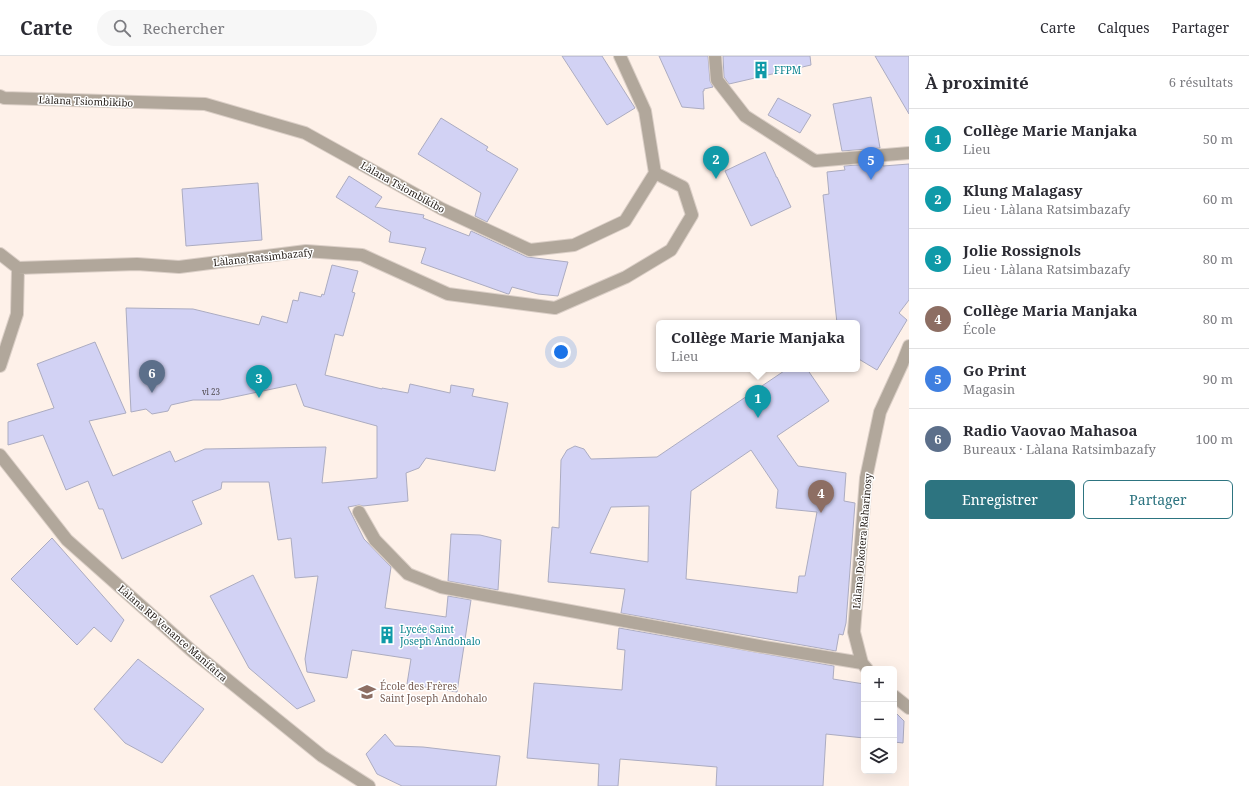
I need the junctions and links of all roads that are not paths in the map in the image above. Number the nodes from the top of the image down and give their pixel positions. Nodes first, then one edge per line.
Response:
1 (620, 56) edge
2 (715, 56) edge
3 (0, 96) edge
4 (909, 153) edge
5 (655, 173) junction
6 (0, 254) edge
7 (18, 268) junction
8 (909, 346) edge
9 (0, 366) edge
10 (0, 455) edge
11 (359, 512) dead end
12 (865, 666) edge
13 (897, 698) edge
14 (909, 708) edge
15 (369, 786) edge

1 - 5 street
2 - 4 street
3 - 5 street, Làlana Tsiombikibo
5 - 7 street, Làlana Ratsimbazafy
6 - 7 street
7 - 9 street
8 - 12 street, Làlana Dokotera Raharinosy
10 - 15 street, Làlana RP Venance Manifatra
11 - 12 street
13 - 14 street

